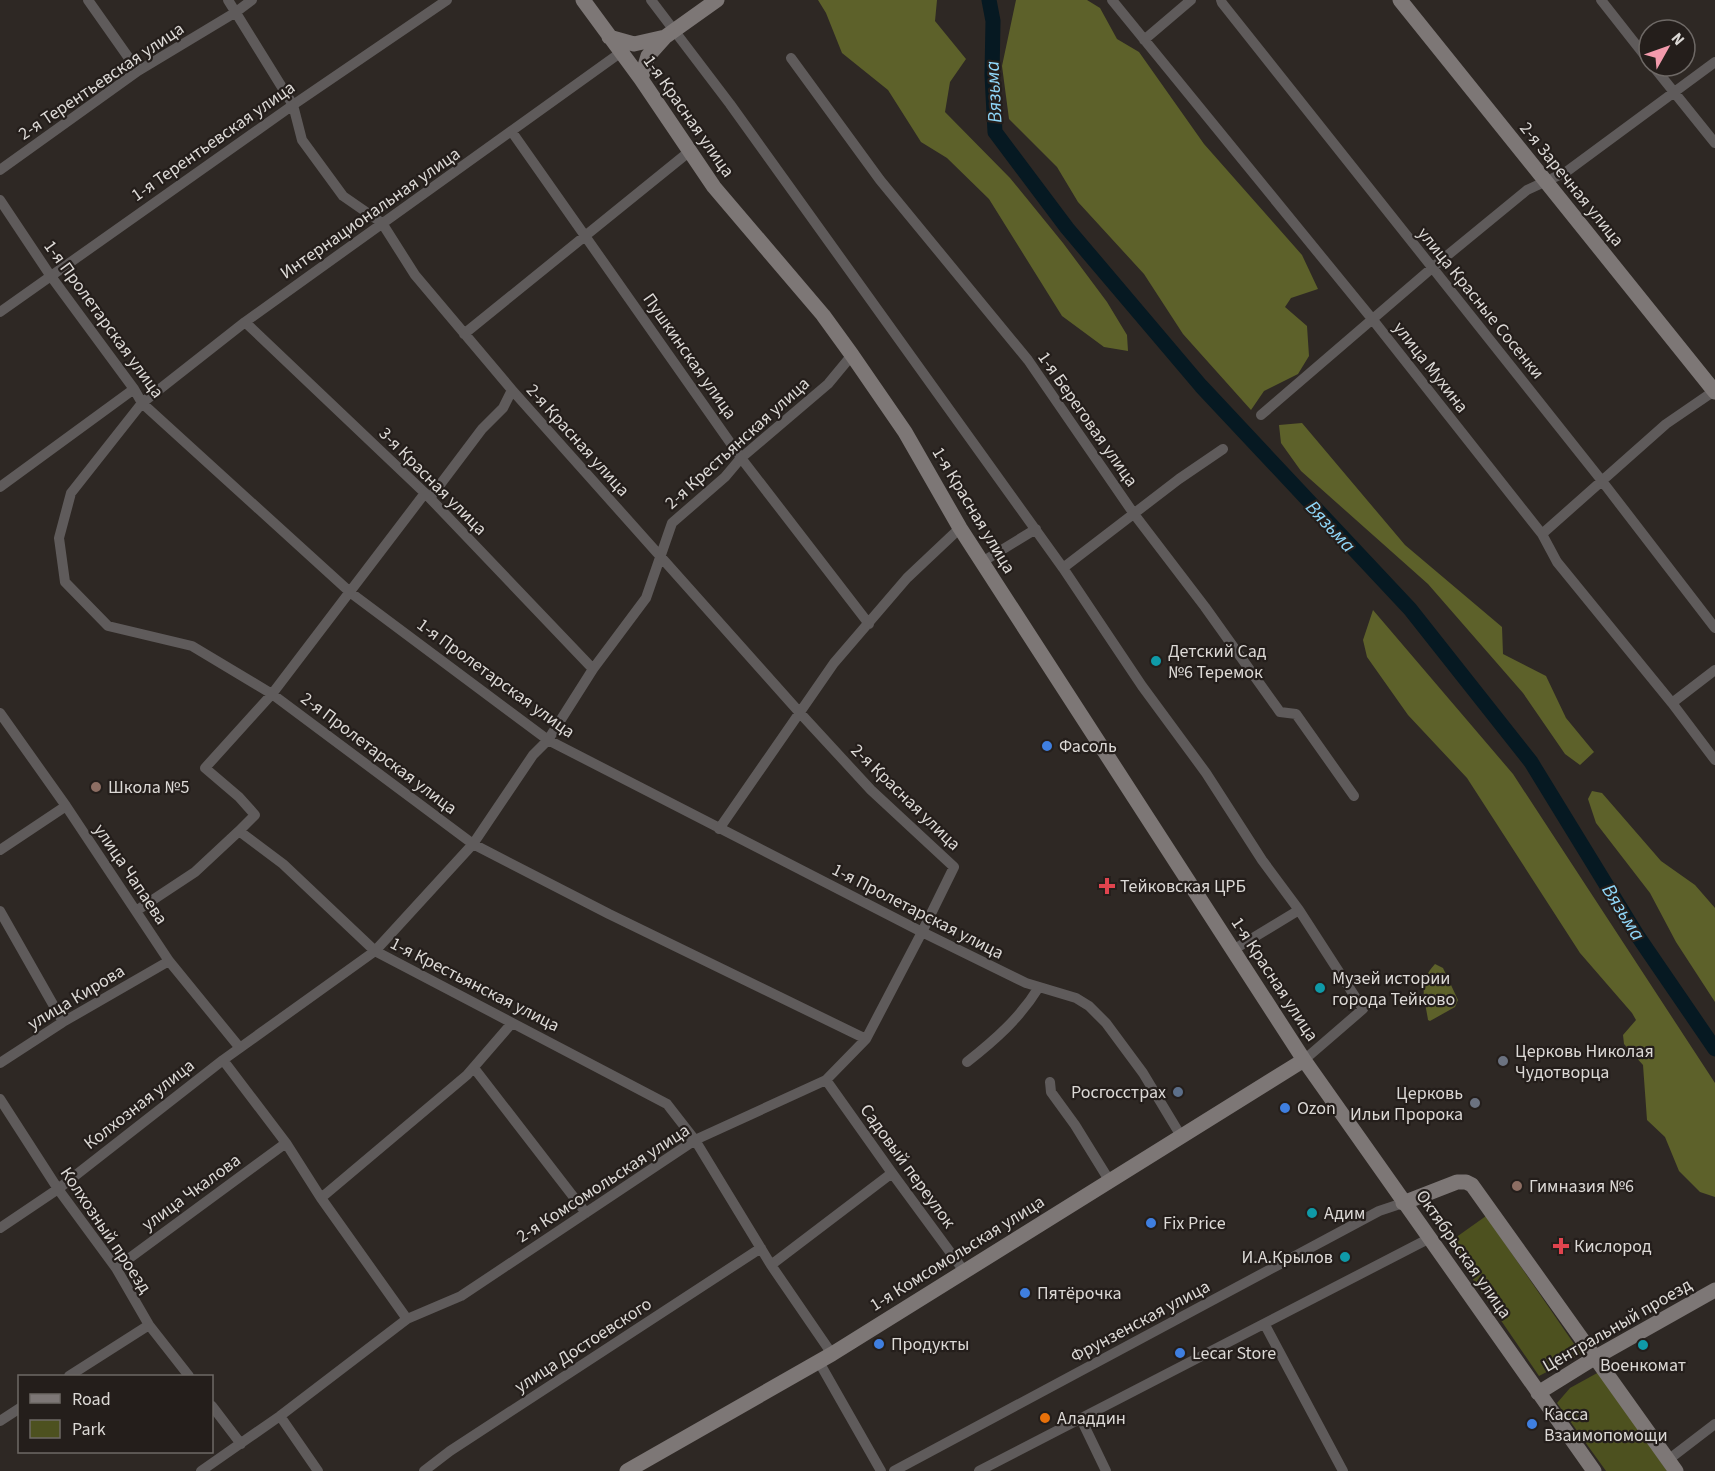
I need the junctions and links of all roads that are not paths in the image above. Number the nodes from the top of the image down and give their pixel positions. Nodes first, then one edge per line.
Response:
1 (88, 0) edge
2 (228, 0) edge
3 (252, 0) edge
4 (447, 0) edge
5 (583, 0) edge
6 (651, 0) edge
7 (717, 0) edge
8 (1112, 0) edge
9 (1191, 0) edge
10 (1221, 0) edge
11 (1400, 0) edge
12 (1600, 0) edge
13 (236, 12) junction
14 (670, 34) junction
15 (609, 37) junction
16 (1144, 40) junction
17 (1637, 47) edge
18 (620, 53) junction
19 (791, 58) dead end
20 (1715, 62) edge
21 (138, 71) junction
22 (1662, 78) edge
23 (641, 79) junction
24 (1673, 92) junction
25 (293, 105) junction
26 (512, 132) junction
27 (1715, 143) edge
28 (690, 151) junction
29 (0, 170) edge
30 (1546, 183) junction
31 (0, 200) edge
32 (382, 223) junction
33 (585, 236) junction
34 (1432, 268) junction
35 (50, 275) junction
36 (0, 312) edge
37 (1373, 320) junction
38 (245, 322) junction
39 (464, 333) junction
40 (852, 355) junction
41 (134, 388) junction
42 (512, 390) junction
43 (1715, 392) edge
44 (142, 404) junction
45 (1261, 415) dead end
46 (1222, 449) dead end
47 (741, 458) junction
48 (1602, 481) junction
49 (0, 487) edge
50 (427, 495) junction
51 (1134, 514) junction
52 (960, 528) junction
53 (1036, 529) junction
54 (1542, 534) junction
55 (659, 557) junction
56 (982, 562) junction
57 (1063, 568) junction
58 (351, 593) junction
59 (869, 624) junction
60 (1715, 628) edge
61 (593, 669) junction
62 (1715, 670) edge
63 (272, 694) junction
64 (1672, 704) junction
65 (800, 712) junction
66 (0, 713) edge
67 (548, 740) junction
68 (1715, 760) edge
69 (1354, 796) dead end
70 (66, 806) junction
71 (719, 829) junction
72 (238, 831) junction
73 (473, 844) junction
74 (0, 850) edge
75 (954, 867) joint
76 (1299, 910) junction
77 (0, 911) edge
78 (136, 911) junction
79 (922, 932) junction
80 (1233, 950) junction
81 (375, 951) junction
82 (169, 961) junction
83 (1039, 987) junction
84 (63, 1022) junction
85 (512, 1023) junction
86 (866, 1039) junction
87 (240, 1047) junction
88 (223, 1060) junction
89 (1304, 1060) junction
90 (0, 1062) edge
91 (967, 1062) dead end
92 (474, 1068) junction
93 (826, 1080) junction
94 (1050, 1082) dead end
95 (0, 1099) edge
96 (1181, 1136) junction
97 (695, 1140) junction
98 (286, 1143) junction
99 (892, 1173) junction
100 (1110, 1180) junction
101 (58, 1189) junction
102 (321, 1198) junction
103 (1403, 1203) junction
104 (586, 1213) junction
105 (0, 1228) edge
106 (1430, 1238) junction
107 (761, 1248) junction
108 (771, 1265) junction
109 (116, 1268) junction
110 (964, 1271) junction
111 (1715, 1290) edge
112 (407, 1318) junction
113 (149, 1325) junction
114 (1265, 1325) junction
115 (825, 1358) junction
116 (1596, 1358) junction
117 (72, 1375) edge
118 (187, 1375) edge
119 (1538, 1393) junction
120 (213, 1407) edge
121 (18, 1409) edge
122 (280, 1416) junction
123 (1081, 1419) junction
124 (0, 1420) edge
125 (1715, 1424) edge
126 (241, 1444) junction
127 (1672, 1465) edge
128 (201, 1471) edge
129 (318, 1471) edge
130 (424, 1471) edge
131 (627, 1471) edge
132 (881, 1471) edge
133 (894, 1471) edge
134 (979, 1471) edge
135 (1106, 1471) edge
136 (1344, 1471) edge
137 (1592, 1471) edge

1 - 21 street
2 - 13 street, 2-я Красная улица
3 - 13 street, 2-я Терентьевская улица
4 - 25 street, 1-я Терентьевская улица
5 - 15 main road, 1-я Красная улица
6 - 14 street
7 - 14 main road
8 - 16 street, улица Мухина
9 - 16 street
10 - 34 street, улица Красные Сосенки
11 - 30 main road, 2-я Заречная улица
12 - 17 street
13 - 21 street, 2-я Терентьевская улица
13 - 25 street, 2-я Красная улица
14 - 15 main road
14 - 23 main road
14 - 53 street
15 - 18 main road, 1-я Красная улица
16 - 37 street, улица Мухина
18 - 23 main road, 1-я Красная улица
18 - 26 street, Интернациональная улица
19 - 51 street, 1-я Береговая улица
20 - 24 street
21 - 29 street, 2-я Терентьевская улица
22 - 24 street
23 - 28 main road, 1-я Красная улица
24 - 27 street
24 - 30 street
25 - 32 street, 2-я Красная улица
25 - 35 street, 1-я Терентьевская улица
26 - 32 street, Интернациональная улица
26 - 33 street, Пушкинская улица
28 - 33 street
28 - 40 main road, 1-я Красная улица
30 - 34 street
30 - 43 main road, 2-я Заречная улица
31 - 35 street, 1-я Пролетарская улица
32 - 38 street, Интернациональная улица
32 - 39 street, 2-я Красная улица
33 - 39 street
33 - 47 street, Пушкинская улица
34 - 37 street
34 - 48 street, улица Красные Сосенки
35 - 36 street, 1-я Терентьевская улица
35 - 41 street, 1-я Пролетарская улица
37 - 45 street
37 - 54 street, улица Мухина
38 - 44 street, Интернациональная улица
38 - 50 street, 3-я Красная улица
39 - 42 street, 2-я Красная улица
40 - 47 street, 2-я Крестьянская улица
40 - 52 main road, 1-я Красная улица
41 - 44 street, 1-я Пролетарская улица
41 - 49 street
42 - 50 street
42 - 55 street, 2-я Красная улица
43 - 48 street
44 - 58 street, 1-я Пролетарская улица
44 - 63 street, 2-я Пролетарская улица
46 - 51 street
47 - 55 street, 2-я Крестьянская улица
47 - 59 street, Пушкинская улица
48 - 54 street
48 - 60 street, улица Красные Сосенки
50 - 58 street
50 - 61 street, 3-я Красная улица
51 - 57 street
51 - 69 street, 1-я Береговая улица
52 - 56 main road, 1-я Красная улица
52 - 59 street
53 - 56 street
53 - 57 street
54 - 64 street, улица Мухина
55 - 61 street, 2-я Крестьянская улица
55 - 65 street, 2-я Красная улица
56 - 80 main road, 1-я Красная улица
57 - 76 street
58 - 63 street
58 - 67 street, 1-я Пролетарская улица
59 - 65 street
61 - 67 street, 2-я Крестьянская улица
62 - 64 street
63 - 72 street
63 - 73 street, 2-я Пролетарская улица
64 - 68 street, улица Мухина
65 - 71 street
65 - 75 street, 2-я Красная улица
66 - 70 street, улица Чапаева
67 - 71 street, 1-я Пролетарская улица
67 - 73 street, 2-я Крестьянская улица
70 - 74 street
70 - 78 street, улица Чапаева
71 - 79 street, 1-я Пролетарская улица
72 - 78 street
72 - 81 street, 1-я Крестьянская улица
73 - 81 street, 2-я Крестьянская улица
73 - 86 street, 2-я Пролетарская улица
75 - 79 street, 2-я Комсомольская улица
76 - 80 street
76 - 89 street
77 - 84 street
78 - 82 street, улица Чапаева
79 - 83 street, 1-я Пролетарская улица
79 - 86 street, 2-я Комсомольская улица
80 - 89 main road, 1-я Красная улица
81 - 85 street, 1-я Крестьянская улица
81 - 87 street, 2-я Крестьянская улица
82 - 84 street, улица Кирова
82 - 87 street, улица Чапаева
83 - 91 street
83 - 96 street, 1-я Пролетарская улица
84 - 90 street, улица Кирова
85 - 92 street
85 - 97 street, 1-я Крестьянская улица
86 - 93 street, 2-я Комсомольская улица
87 - 88 street, Колхозная улица
88 - 98 street
88 - 101 street, Колхозная улица
89 - 96 main road, 1-я Комсомольская улица
89 - 103 main road, Октябрьская улица
92 - 102 street
92 - 104 street
93 - 97 street, 2-я Комсомольская улица
93 - 99 street, Садовый переулок
94 - 100 street
95 - 101 street, Колхозный проезд
96 - 100 main road, 1-я Комсомольская улица
97 - 104 street, 2-я Комсомольская улица
97 - 107 street, 1-я Крестьянская улица
98 - 102 street
98 - 109 street, улица Чкалова
99 - 108 street
99 - 110 street, Садовый переулок
100 - 110 main road, 1-я Комсомольская улица
101 - 105 street, Колхозная улица
101 - 109 street, Колхозный проезд
102 - 112 street
103 - 106 main road, Октябрьская улица
103 - 116 main road
103 - 133 street, Фрунзенская улица
104 - 112 street, 2-я Комсомольская улица
106 - 114 street
106 - 119 main road, Октябрьская улица
107 - 108 street, 1-я Крестьянская улица
107 - 130 street, улица Достоевского
108 - 115 street, 1-я Крестьянская улица
109 - 113 street, Колхозный проезд
110 - 115 main road, 1-я Комсомольская улица
111 - 116 main road, Центральный проезд
112 - 122 street, 2-я Комсомольская улица
113 - 117 street
113 - 118 street, Колхозный проезд
114 - 123 street
114 - 136 street
115 - 131 main road, 1-я Комсомольская улица
115 - 132 street, 1-я Крестьянская улица
116 - 119 main road, Центральный проезд
116 - 127 main road
119 - 137 main road, Октябрьская улица
120 - 126 street
121 - 124 street
122 - 126 street, 2-я Комсомольская улица
122 - 129 street
123 - 134 street
123 - 135 street
125 - 127 street
126 - 128 street, 2-я Комсомольская улица

